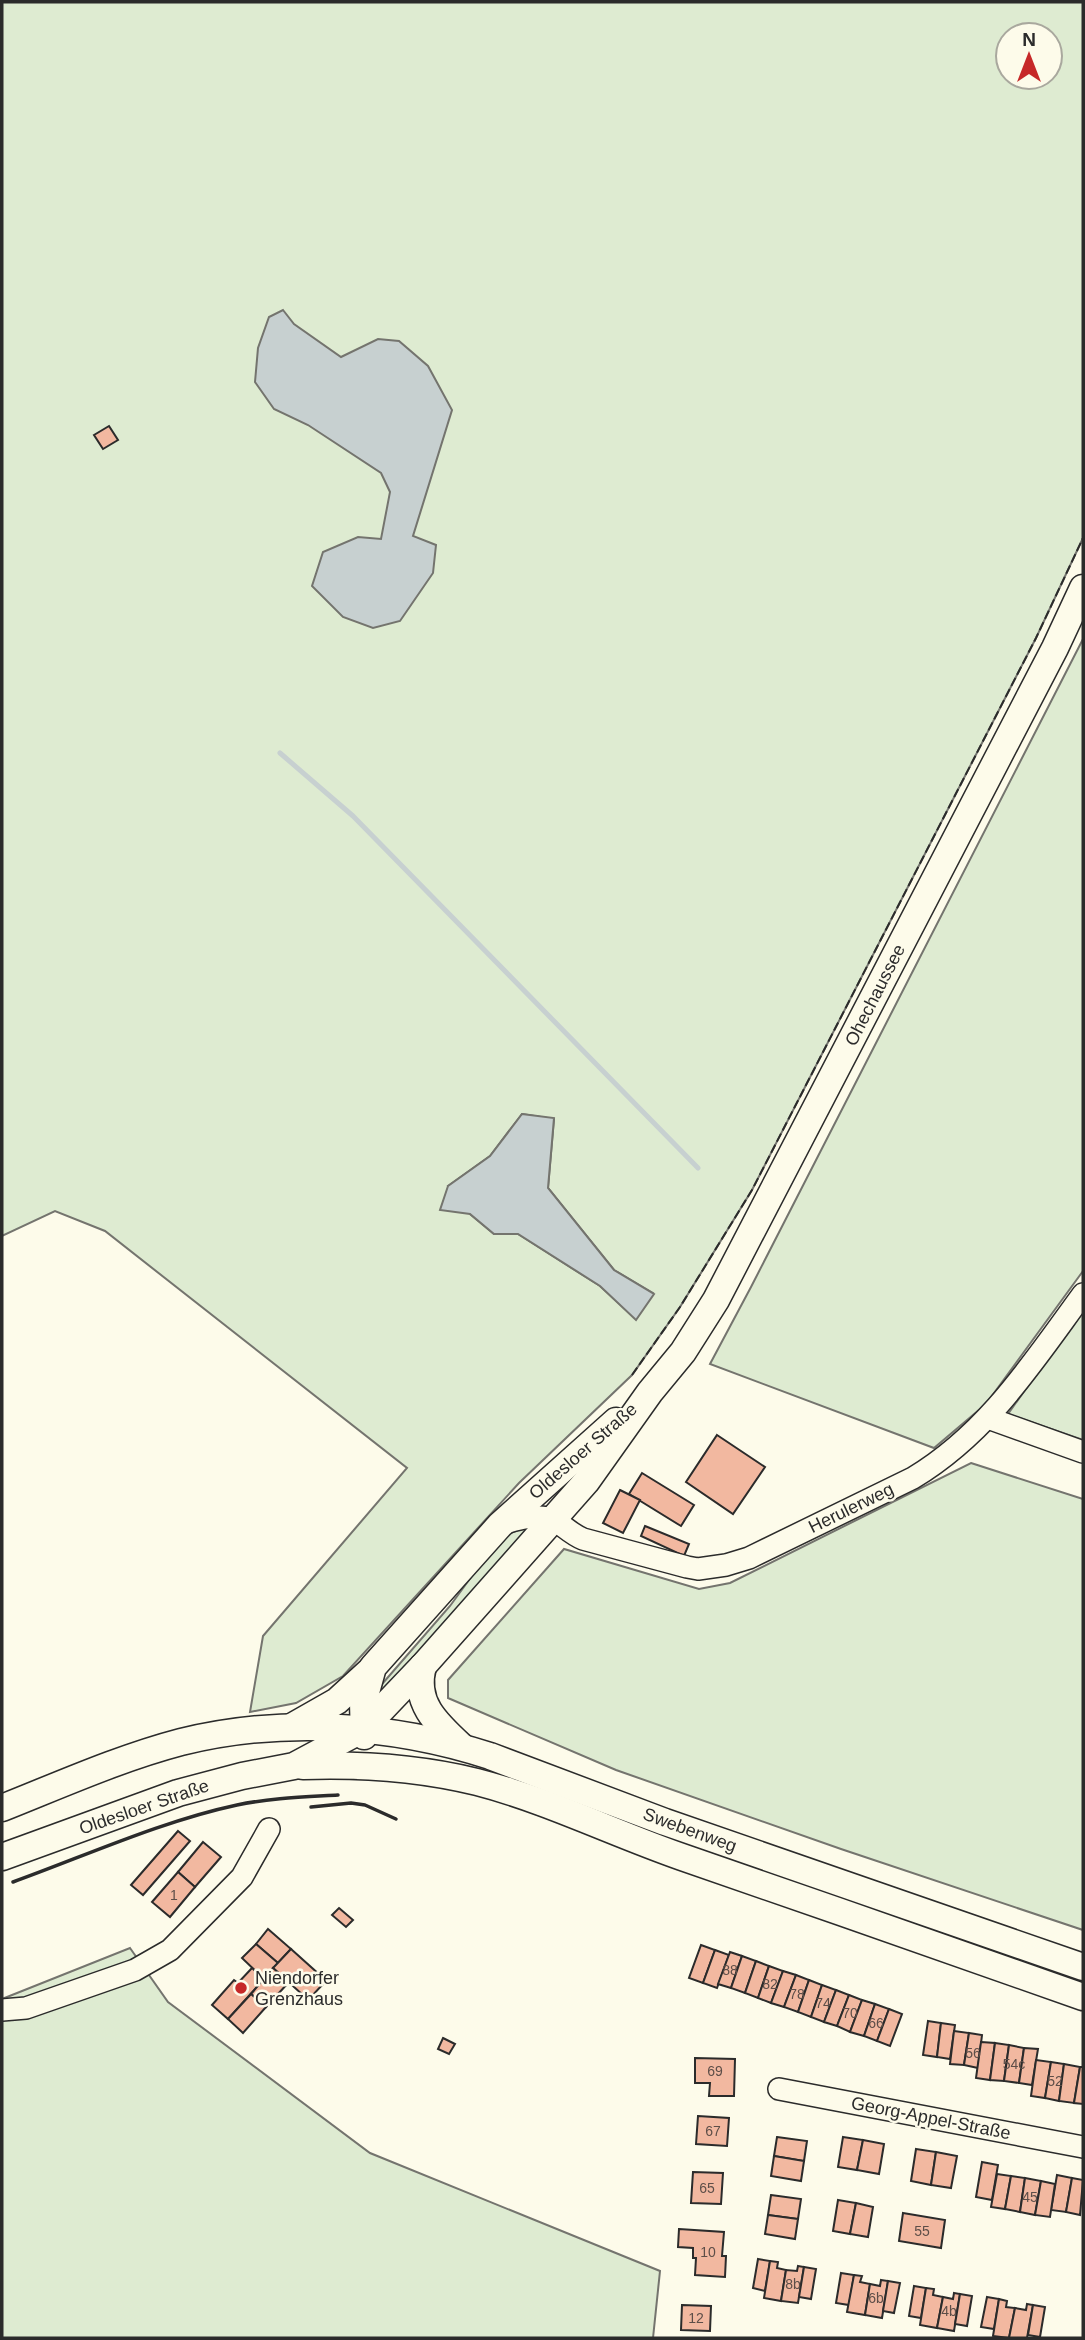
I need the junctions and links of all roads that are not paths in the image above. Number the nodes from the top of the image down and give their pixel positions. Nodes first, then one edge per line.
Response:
1 (1083, 588) edge
2 (1083, 1294) edge
3 (650, 1392) junction
4 (988, 1418) junction
5 (1083, 1452) edge
6 (557, 1472) junction
7 (552, 1519) junction
8 (500, 1525) junction
9 (423, 1666) junction
10 (373, 1667) junction
11 (289, 1728) junction
12 (363, 1729) junction
13 (462, 1747) junction
14 (294, 1766) junction
15 (387, 1767) junction
16 (2, 1808) edge
17 (269, 1829) dead end
18 (2, 1857) edge
19 (1083, 1967) edge
20 (1083, 1997) edge
21 (2, 2010) edge
22 (779, 2089) dead end
23 (1083, 2147) edge

1 - 3 main road, Ohechaussee
2 - 4 street, Herulerweg
3 - 6 main road, Oldesloer Straße
3 - 7 main road, Oldesloer Straße
4 - 5 street
4 - 7 street, Herulerweg
6 - 7 street
6 - 8 main road, Oldesloer Straße
7 - 8 street
7 - 9 main road, Oldesloer Straße
8 - 10 main road, Oldesloer Straße
9 - 12 main road, Oldesloer Straße
9 - 13 main road
10 - 11 main road
10 - 12 main road, Oldesloer Straße
11 - 12 main road, Swebenweg
11 - 16 main road
12 - 13 main road, Swebenweg
12 - 14 main road, Oldesloer Straße
12 - 15 main road
13 - 19 main road, Swebenweg
14 - 15 main road, Swebenweg
14 - 18 main road, Oldesloer Straße
15 - 20 main road, Swebenweg
17 - 21 street
22 - 23 street, Georg-Appel-Straße

